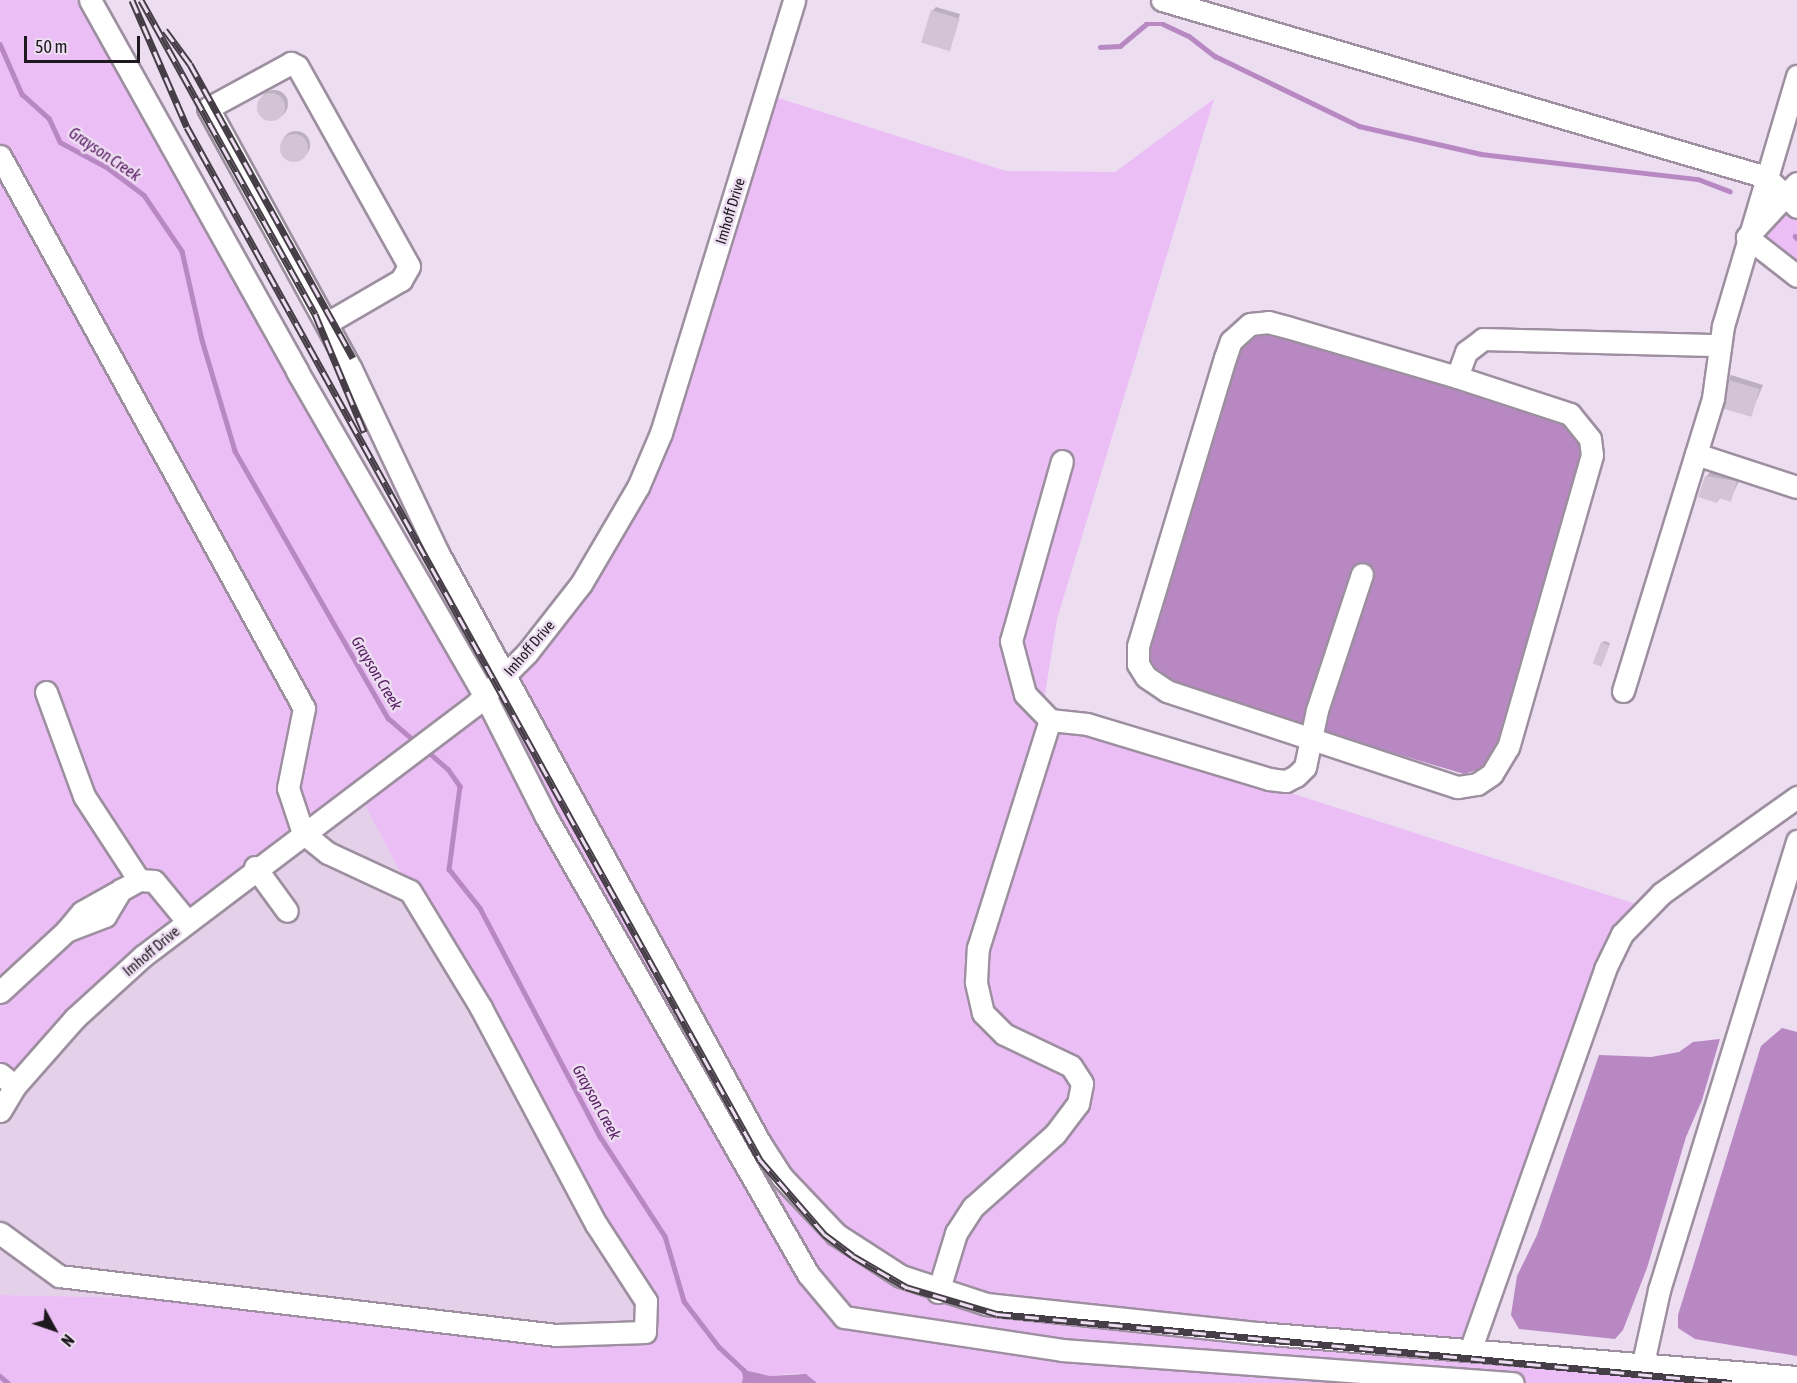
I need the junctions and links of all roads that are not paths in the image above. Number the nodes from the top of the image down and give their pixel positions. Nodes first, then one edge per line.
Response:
1 (90, 0) edge
2 (794, 0) edge
3 (1162, 0) edge
4 (1797, 76) edge
5 (0, 156) edge
6 (1766, 177) junction
7 (1793, 195) edge
8 (1747, 237) junction
9 (1797, 276) edge
10 (327, 322) junction
11 (1720, 345) junction
12 (1457, 377) junction
13 (1696, 454) junction
14 (1062, 461) dead end
15 (1797, 488) edge
16 (1362, 574) dead end
17 (506, 676) junction
18 (1623, 691) dead end
19 (46, 692) dead end
20 (481, 700) junction
21 (1050, 720) junction
22 (1310, 738) junction
23 (1797, 797) edge
24 (303, 833) junction
25 (1797, 841) edge
26 (255, 867) junction
27 (1791, 883) edge
28 (130, 885) junction
29 (287, 911) dead end
30 (187, 921) junction
31 (0, 992) edge
32 (8, 1080) edge
33 (0, 1111) edge
34 (0, 1233) edge
35 (938, 1292) junction
36 (1471, 1348) junction
37 (1643, 1363) junction
38 (1797, 1377) edge
39 (1513, 1383) edge

1 - 20 street
2 - 17 street, Imhoff Drive
3 - 6 street
4 - 6 street
5 - 24 street
6 - 7 street
6 - 8 street
7 - 8 street
8 - 9 street
8 - 11 street
10 - 10 street
10 - 17 street
11 - 12 street
11 - 13 street
12 - 22 street
12 - 22 street
13 - 15 street
13 - 18 street
14 - 21 street
16 - 22 street
17 - 20 street, Imhoff Drive
17 - 35 street
19 - 28 street
20 - 24 street, Imhoff Drive
20 - 39 street
21 - 22 street
21 - 35 street
23 - 36 street
24 - 26 street, Imhoff Drive
24 - 34 street
25 - 27 street
26 - 29 street
26 - 30 street, Imhoff Drive
27 - 37 street
28 - 30 street
28 - 31 street
30 - 32 street, Imhoff Drive
32 - 33 street, Imhoff Drive
35 - 36 street
36 - 37 street
37 - 38 street

